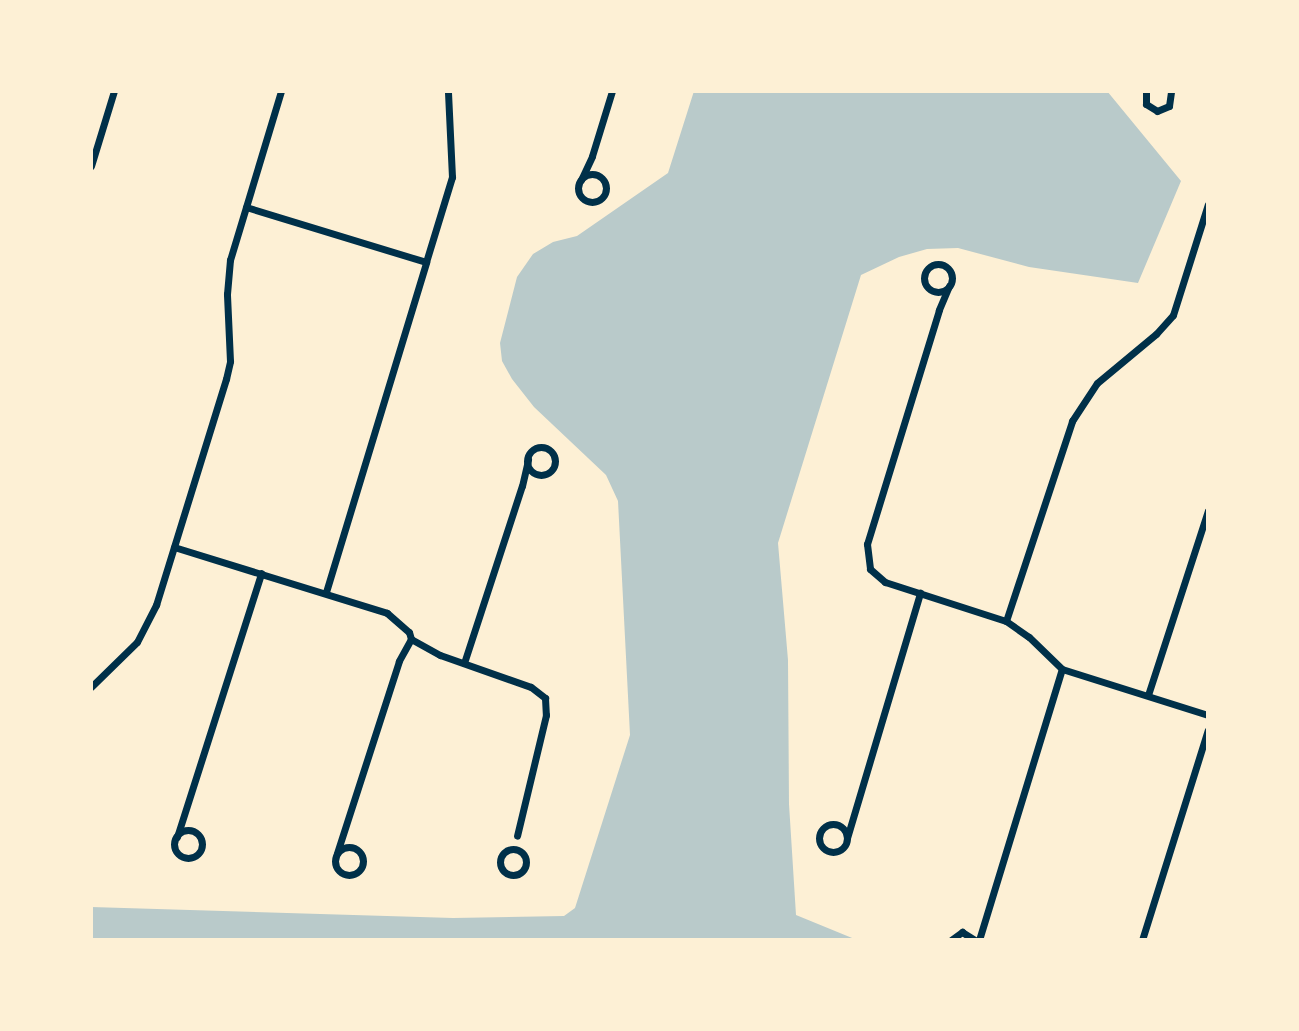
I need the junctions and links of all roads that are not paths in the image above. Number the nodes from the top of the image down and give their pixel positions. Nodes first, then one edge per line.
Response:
1 (114, 91) edge
2 (281, 91) edge
3 (448, 91) edge
4 (612, 91) edge
5 (1146, 91) edge
6 (1172, 93) edge
7 (592, 156) junction
8 (91, 166) edge
9 (598, 175) junction
10 (581, 180) junction
11 (1208, 204) edge
12 (246, 207) junction
13 (426, 262) junction
14 (949, 286) junction
15 (933, 291) junction
16 (939, 310) junction
17 (528, 460) junction
18 (538, 474) junction
19 (522, 486) junction
20 (1208, 510) edge
21 (174, 547) junction
22 (261, 573) junction
23 (327, 592) junction
24 (920, 593) junction
25 (1006, 621) junction
26 (411, 639) junction
27 (464, 663) junction
28 (1062, 669) junction
29 (91, 687) edge
30 (1148, 695) junction
31 (1208, 715) edge
32 (1208, 730) edge
33 (187, 812) junction
34 (853, 812) junction
35 (837, 824) junction
36 (347, 829) junction
37 (193, 831) junction
38 (517, 836) junction
39 (177, 837) junction
40 (847, 838) junction
41 (354, 848) junction
42 (507, 850) junction
43 (337, 853) junction
44 (522, 853) junction
45 (983, 921) junction
46 (967, 933) junction
47 (951, 940) edge
48 (977, 940) edge
49 (1142, 940) edge

1 - 8 street
2 - 12 street
3 - 13 street
4 - 7 street
5 - 6 street
7 - 9 street
7 - 10 street
9 - 10 street
9 - 10 street
11 - 25 street
12 - 13 street
12 - 21 street
13 - 23 street
14 - 15 street
14 - 15 street
14 - 16 street
15 - 16 street
16 - 24 street
17 - 18 street
17 - 18 street
17 - 19 street
18 - 19 street
19 - 27 street
20 - 30 street
21 - 22 street
21 - 29 street
22 - 23 street
22 - 33 street
23 - 26 street
24 - 25 street
24 - 34 street
25 - 28 street
26 - 27 street
26 - 36 street
27 - 38 street
28 - 30 street
28 - 45 street
30 - 31 street
32 - 49 street
33 - 37 street
33 - 39 street
34 - 35 street
34 - 40 street
35 - 40 street
35 - 40 street
36 - 41 street
36 - 43 street
37 - 39 street
37 - 39 street
38 - 42 street
38 - 44 street
41 - 43 street
41 - 43 street
42 - 44 street
42 - 44 street
45 - 46 street
45 - 48 street
46 - 47 street
46 - 48 street

